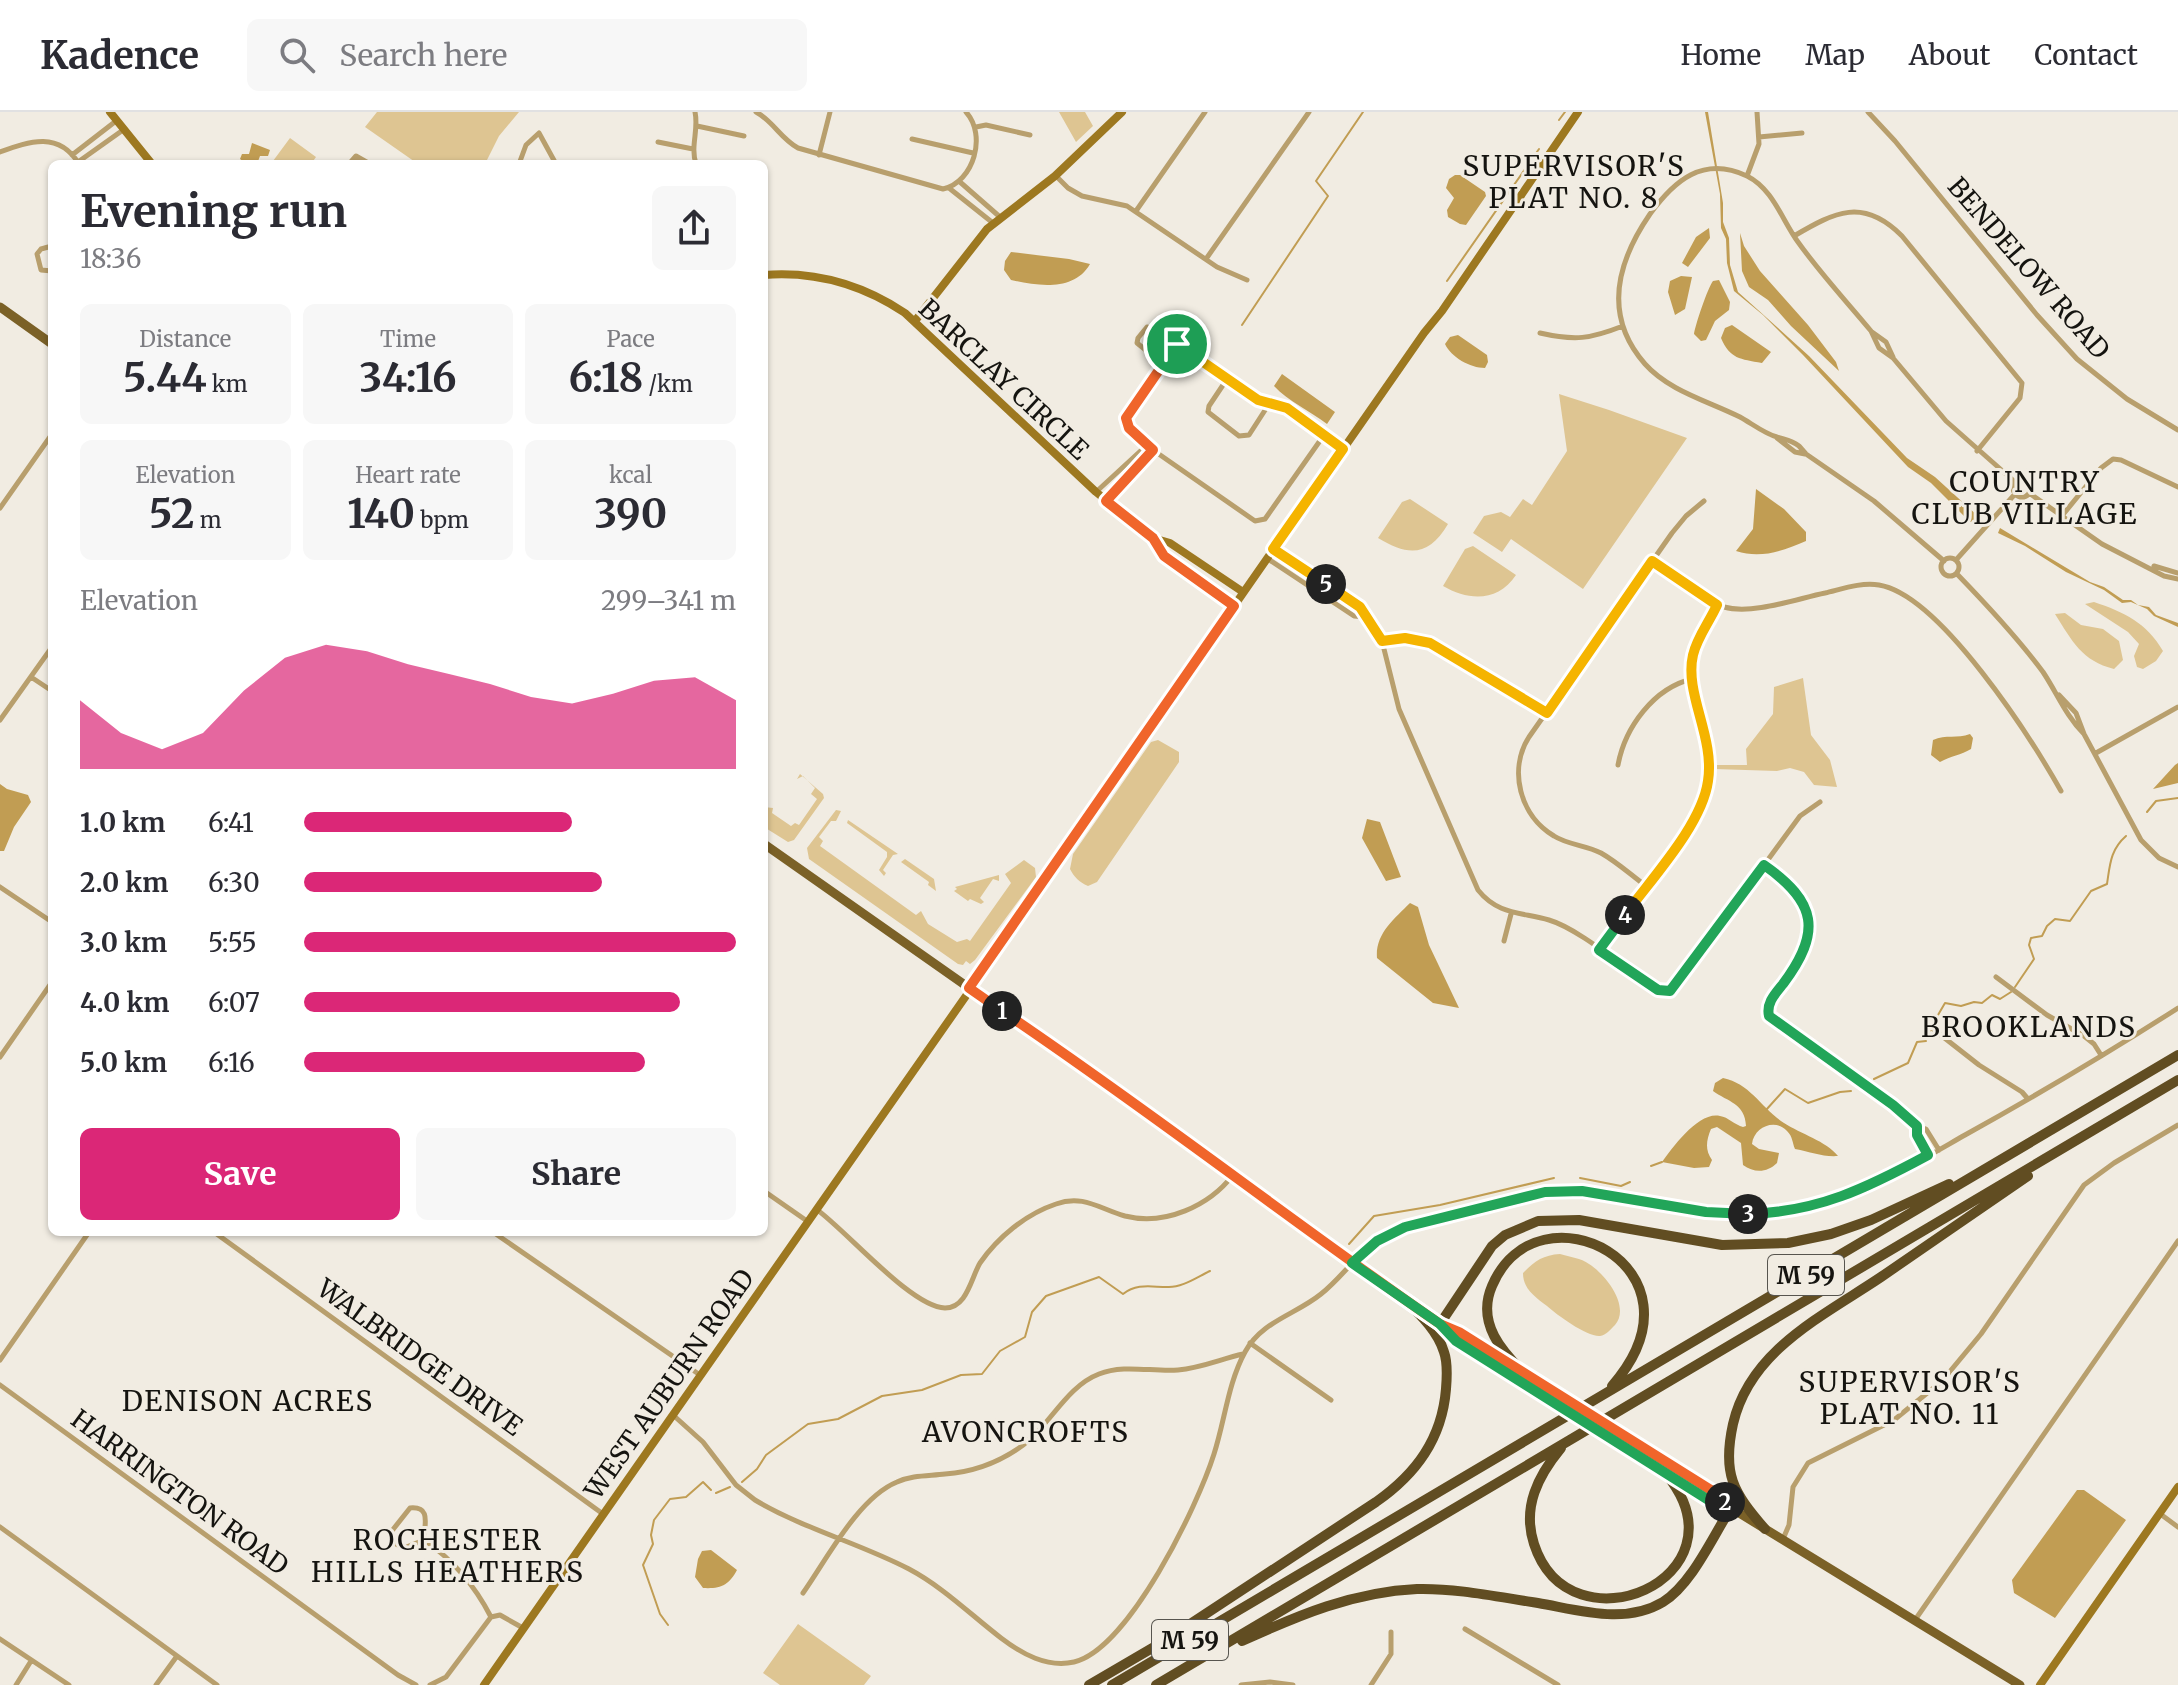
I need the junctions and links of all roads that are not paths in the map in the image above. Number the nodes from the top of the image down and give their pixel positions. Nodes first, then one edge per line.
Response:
1 (110, 112) edge
2 (695, 112) edge
3 (756, 112) edge
4 (830, 112) edge
5 (966, 112) edge
6 (1122, 112) edge
7 (1205, 112) edge
8 (1309, 112) edge
9 (1578, 112) edge
10 (1757, 112) edge
11 (1868, 112) edge
12 (765, 114) edge
13 (116, 121) junction
14 (697, 126) junction
15 (976, 127) junction
16 (123, 130) junction
17 (1802, 133) dead end
18 (1030, 135) dead end
19 (744, 136) dead end
20 (1759, 137) junction
21 (912, 139) dead end
22 (658, 142) dead end
23 (693, 149) junction
24 (0, 152) edge
25 (973, 153) junction
26 (72, 155) junction
27 (819, 155) junction
28 (76, 160) edge
29 (82, 160) edge
30 (149, 160) edge
31 (520, 160) edge
32 (554, 160) edge
33 (695, 160) edge
34 (1055, 176) junction
35 (1747, 176) junction
36 (960, 182) junction
37 (949, 188) junction
38 (982, 202) junction
39 (977, 210) junction
40 (1136, 211) junction
41 (997, 220) junction
42 (1794, 236) junction
43 (48, 247) edge
44 (1206, 259) junction
45 (48, 271) edge
46 (768, 275) edge
47 (1247, 280) dead end
48 (0, 307) edge
49 (915, 321) junction
50 (1623, 326) junction
51 (1540, 333) dead end
52 (48, 341) edge
53 (1177, 344) junction
54 (1163, 364) junction
55 (1227, 379) junction
56 (1269, 404) junction
57 (2178, 430) edge
58 (1324, 435) junction
59 (48, 440) edge
60 (1147, 445) junction
61 (1343, 449) junction
62 (1153, 450) junction
63 (1977, 451) junction
64 (2015, 482) junction
65 (2178, 487) edge
66 (1096, 492) junction
67 (2029, 493) junction
68 (2015, 494) junction
69 (1106, 501) junction
70 (1704, 501) dead end
71 (0, 508) edge
72 (2061, 517) junction
73 (1153, 538) junction
74 (1273, 549) junction
75 (1267, 558) junction
76 (1956, 560) junction
77 (1652, 561) junction
78 (1944, 561) junction
79 (1202, 564) junction
80 (1177, 565) junction
81 (2149, 566) junction
82 (2178, 573) edge
83 (1957, 574) junction
84 (2178, 579) edge
85 (1331, 587) junction
86 (1243, 592) junction
87 (1324, 597) junction
88 (1717, 605) junction
89 (1234, 606) junction
90 (1365, 617) junction
91 (1382, 641) junction
92 (48, 653) edge
93 (31, 677) junction
94 (1692, 679) junction
95 (48, 688) edge
96 (2178, 707) edge
97 (1547, 713) junction
98 (0, 720) edge
99 (2096, 753) junction
100 (1618, 765) dead end
101 (2061, 791) dead end
102 (1820, 802) dead end
103 (768, 847) edge
104 (1764, 865) junction
105 (2178, 867) edge
106 (1646, 886) junction
107 (0, 887) edge
108 (1511, 914) junction
109 (48, 919) edge
110 (1504, 941) dead end
111 (1599, 950) junction
112 (1996, 977) dead end
113 (48, 988) edge
114 (969, 988) junction
115 (2178, 1008) edge
116 (1933, 1029) dead end
117 (2101, 1055) junction
118 (2178, 1055) edge
119 (0, 1057) edge
120 (2178, 1080) edge
121 (2028, 1099) junction
122 (2101, 1125) junction
123 (2178, 1125) edge
124 (1917, 1126) junction
125 (1939, 1150) junction
126 (1928, 1155) junction
127 (2009, 1155) junction
128 (1233, 1174) junction
129 (768, 1194) edge
130 (816, 1209) junction
131 (807, 1221) junction
132 (86, 1236) edge
133 (220, 1236) edge
134 (499, 1236) edge
135 (2178, 1241) edge
136 (1352, 1263) junction
137 (1407, 1302) junction
138 (1440, 1324) junction
139 (1250, 1343) junction
140 (1244, 1353) junction
141 (0, 1360) edge
142 (700, 1375) junction
143 (1527, 1376) junction
144 (0, 1385) edge
145 (1549, 1395) junction
146 (1603, 1396) junction
147 (1331, 1400) dead end
148 (673, 1415) junction
149 (1622, 1440) junction
150 (1567, 1442) junction
151 (1667, 1475) junction
152 (2178, 1487) edge
153 (1731, 1508) junction
154 (2159, 1513) junction
155 (603, 1514) junction
156 (0, 1527) edge
157 (2178, 1527) edge
158 (1765, 1529) junction
159 (840, 1539) junction
160 (424, 1540) junction
161 (1783, 1540) junction
162 (803, 1593) dead end
163 (491, 1617) junction
164 (1914, 1621) junction
165 (523, 1628) junction
166 (1465, 1629) dead end
167 (1391, 1632) dead end
168 (0, 1639) edge
169 (177, 1656) junction
170 (31, 1661) junction
171 (1189, 1665) junction
172 (16, 1685) edge
173 (69, 1685) edge
174 (156, 1685) edge
175 (217, 1685) edge
176 (416, 1685) edge
177 (430, 1685) edge
178 (484, 1685) edge
179 (1089, 1685) edge
180 (1112, 1685) edge
181 (1156, 1685) edge
182 (1241, 1685) edge
183 (1293, 1685) edge
184 (1371, 1685) edge
185 (1558, 1685) edge
186 (2020, 1685) edge
187 (2040, 1685) edge

1 - 13 main road
2 - 14 street
3 - 12 street
4 - 27 street
5 - 15 street
6 - 34 main road
7 - 40 street
8 - 44 street
9 - 61 main road, WEST AUBURN ROAD
10 - 20 street
11 - 57 street, BENDELOW ROAD
12 - 27 street
13 - 16 main road
13 - 26 street
14 - 19 street
14 - 23 street
15 - 18 street
15 - 25 street
16 - 29 street
16 - 30 main road
17 - 20 street
20 - 35 street
21 - 25 street
22 - 23 street
23 - 33 street
24 - 26 street
25 - 36 street
26 - 28 street
27 - 37 street
31 - 32 street
34 - 40 street
34 - 41 main road
35 - 42 street
35 - 50 street
36 - 37 street
36 - 38 street
37 - 39 street
38 - 39 street
38 - 41 street
39 - 41 street
40 - 44 street
41 - 49 main road
42 - 63 street
42 - 63 street
43 - 45 street
44 - 47 street
46 - 49 main road, BARCLAY CIRCLE
48 - 52 main road
49 - 66 main road, BARCLAY CIRCLE
50 - 51 street
50 - 78 street
53 - 54 street
53 - 54 street
53 - 55 street
54 - 60 street
55 - 56 street
55 - 56 street
56 - 58 street
58 - 61 street
58 - 62 street
59 - 71 street
60 - 62 street
60 - 66 street
61 - 74 main road, WEST AUBURN ROAD
62 - 69 street
63 - 64 street
64 - 67 street
64 - 68 street
65 - 72 street
66 - 69 main road, BARCLAY CIRCLE
67 - 68 street
67 - 72 street
68 - 76 street
69 - 73 main road, BARCLAY CIRCLE
70 - 77 street
72 - 81 street
73 - 79 main road, BARCLAY CIRCLE
73 - 80 main road, BARCLAY CIRCLE
74 - 75 main road, WEST AUBURN ROAD
74 - 85 street
75 - 86 main road, WEST AUBURN ROAD
75 - 87 street
76 - 78 street
76 - 83 street
77 - 88 street
77 - 97 street
78 - 83 street
79 - 80 street
79 - 86 main road, BARCLAY CIRCLE
80 - 89 main road, BARCLAY CIRCLE
81 - 82 street
81 - 84 street
83 - 99 street
85 - 87 street
85 - 90 street
86 - 89 main road, WEST AUBURN ROAD
87 - 90 street
88 - 94 street
88 - 101 street
89 - 114 main road, WEST AUBURN ROAD
90 - 91 street
91 - 97 street
91 - 108 street
92 - 93 street
93 - 95 street
93 - 98 street
94 - 100 street
94 - 106 street
96 - 99 street
97 - 106 street
99 - 105 street
102 - 104 street
103 - 114 main road
104 - 111 street
104 - 124 street
106 - 111 street
107 - 109 street
108 - 110 street
108 - 111 street
112 - 117 street
113 - 119 street
114 - 128 main road
114 - 130 main road, WEST AUBURN ROAD
115 - 117 street
116 - 121 street
117 - 121 street
118 - 127 highway, M 59
120 - 122 highway, M 59
121 - 125 street
122 - 150 highway, M 59
122 - 158 highway
123 - 161 street
124 - 125 street
124 - 126 street
125 - 126 street
126 - 136 street
127 - 138 highway
127 - 146 highway, M 59
128 - 130 street
128 - 136 main road
129 - 131 street
130 - 131 main road, WEST AUBURN ROAD
131 - 142 main road, WEST AUBURN ROAD
132 - 141 street
133 - 155 street, WALBRIDGE DRIVE
134 - 142 street
135 - 164 street
136 - 137 main road
136 - 139 street
137 - 138 main road
137 - 179 highway
138 - 143 main road
138 - 145 main road
139 - 140 street
139 - 147 street
140 - 159 street
140 - 159 street
142 - 148 main road, WEST AUBURN ROAD
143 - 145 main road
143 - 146 highway
144 - 176 street, HARRINGTON ROAD
145 - 149 main road, bridge
146 - 180 highway, M 59
148 - 155 main road, WEST AUBURN ROAD
148 - 159 street
149 - 151 main road
149 - 153 main road
150 - 151 highway
150 - 171 highway, M 59
151 - 153 main road
152 - 154 main road
153 - 158 main road
153 - 171 highway
154 - 157 street
154 - 187 main road
155 - 165 main road, WEST AUBURN ROAD
156 - 169 street
158 - 161 main road
159 - 162 street
160 - 160 street
160 - 163 street
161 - 164 main road
163 - 165 street
163 - 177 street
164 - 186 main road
165 - 178 main road, WEST AUBURN ROAD
166 - 185 street
167 - 184 street
168 - 170 street
169 - 174 street
169 - 175 street
170 - 172 street
170 - 173 street
171 - 181 highway, M 59
182 - 183 street

